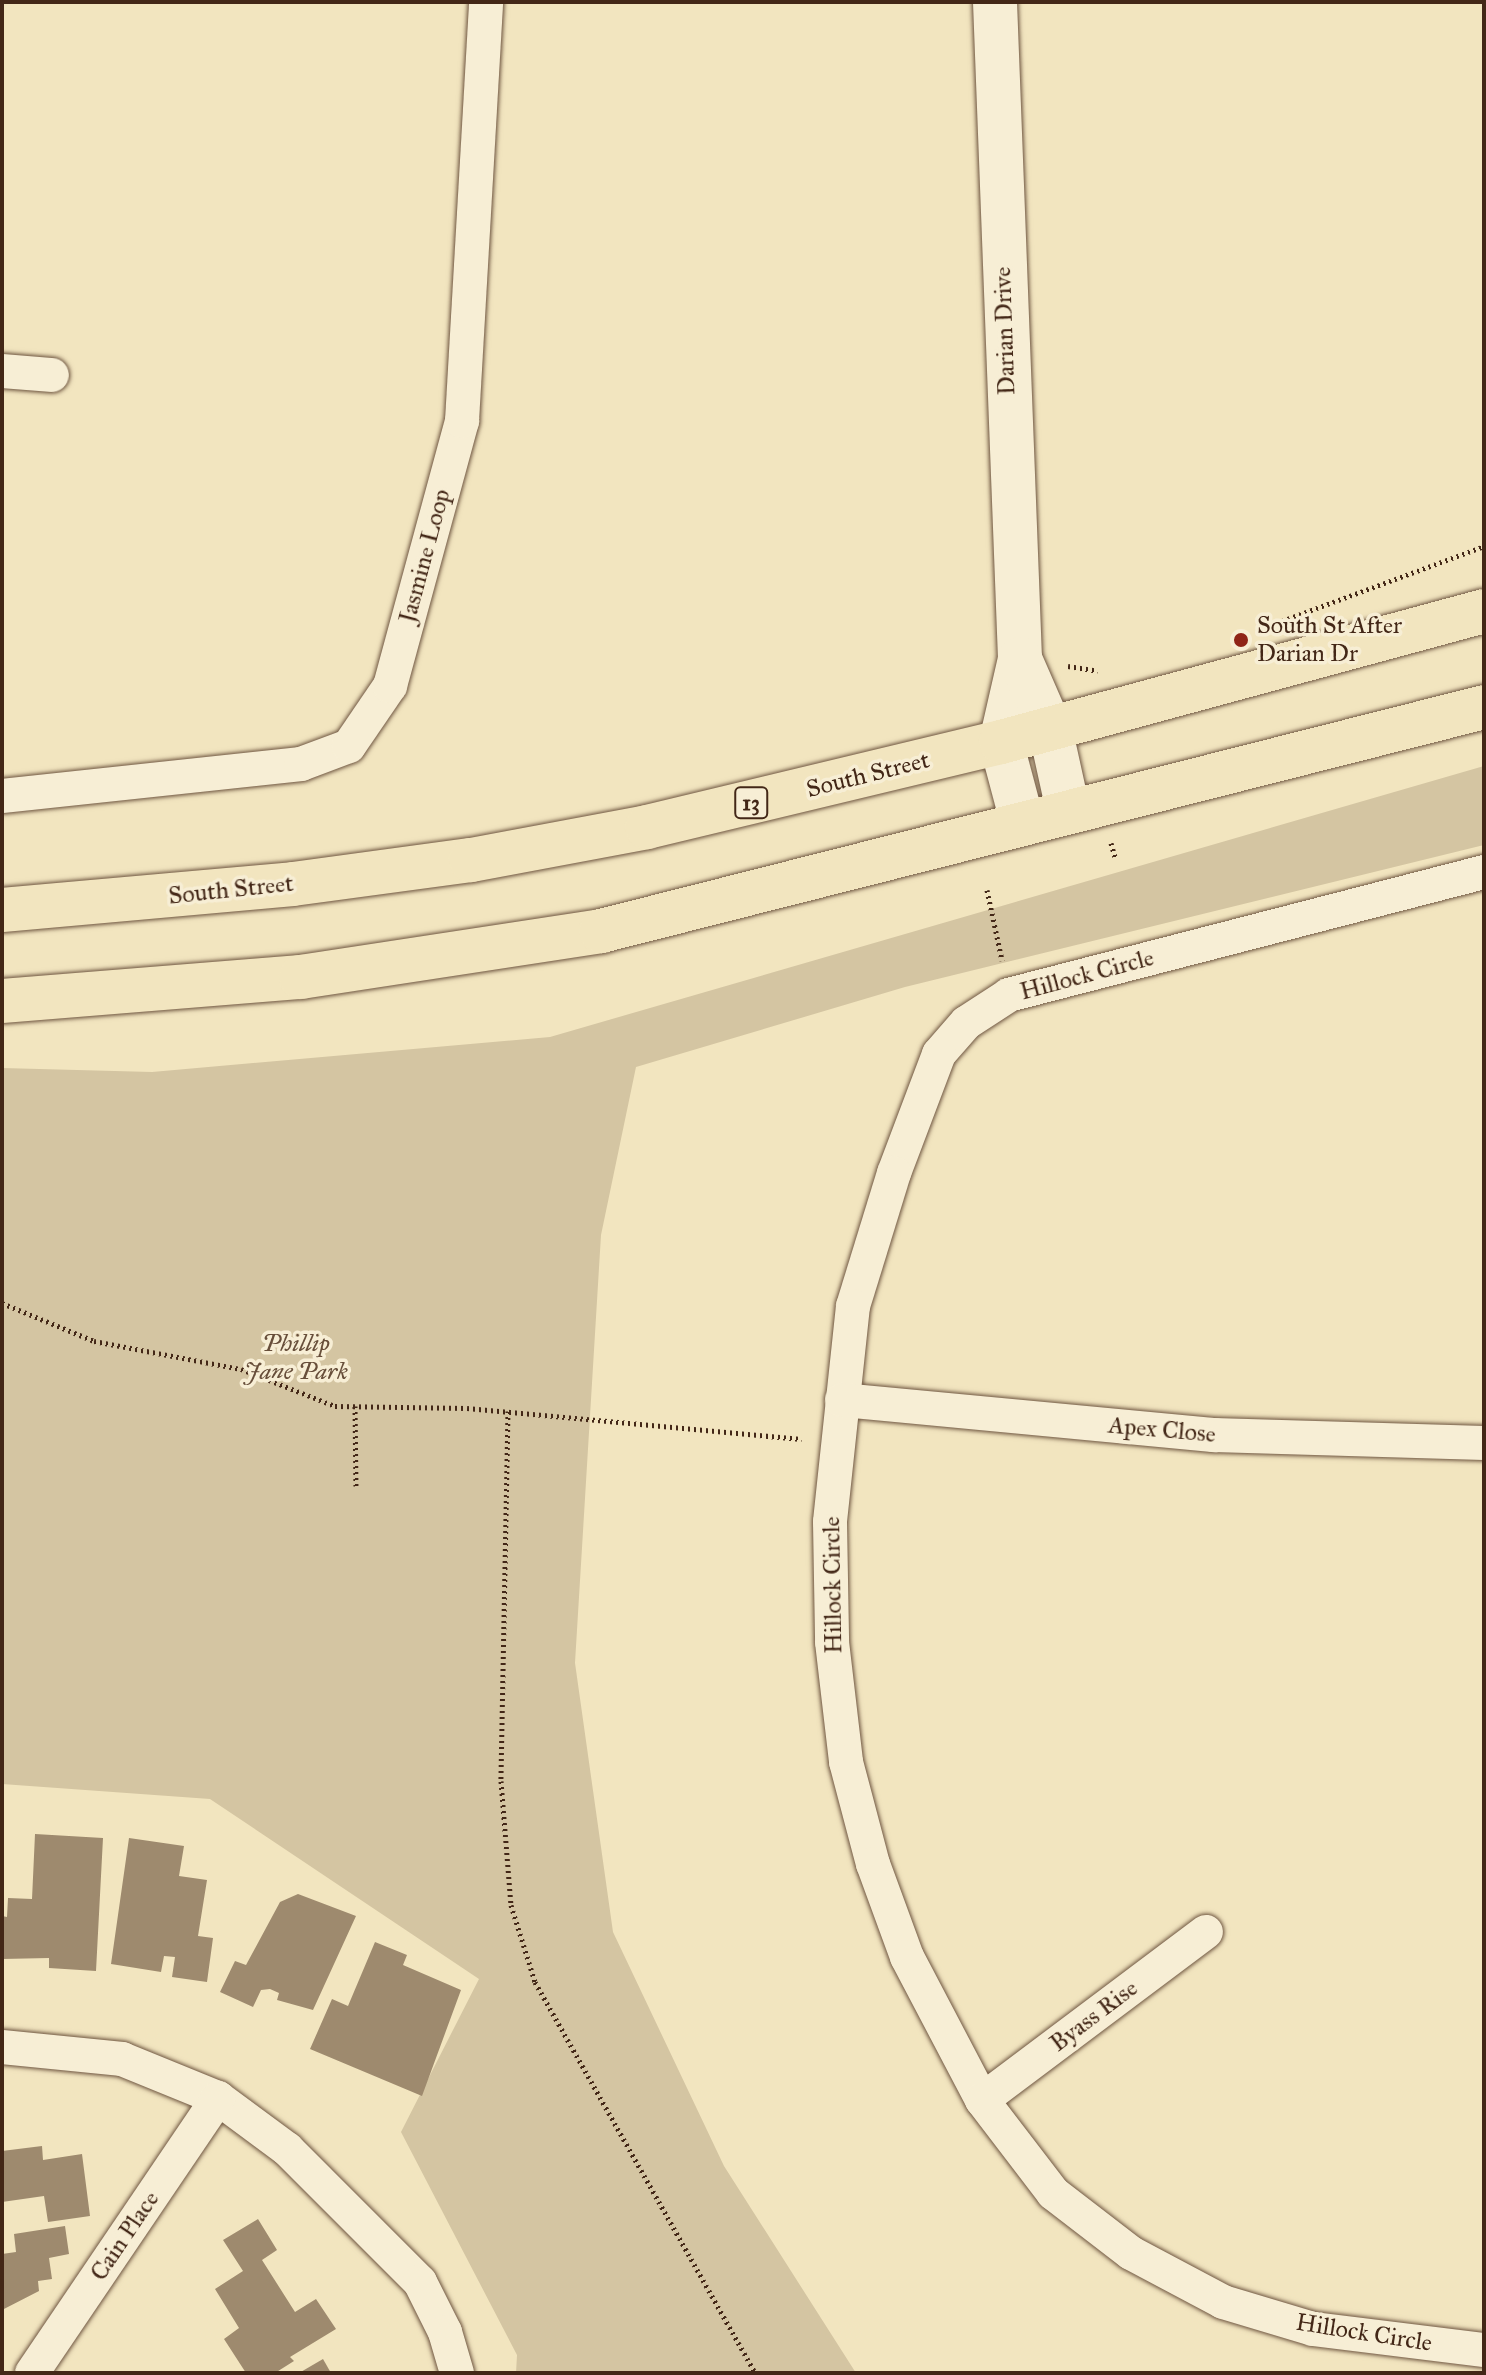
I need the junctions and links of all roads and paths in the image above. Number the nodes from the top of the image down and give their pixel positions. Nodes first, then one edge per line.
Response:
1 (486, 2) edge
2 (995, 2) edge
3 (2, 371) edge
4 (52, 375) dead end
5 (1484, 546) edge
6 (1484, 611) edge
7 (1263, 631) dead end
8 (1020, 659) junction
9 (1109, 672) dead end
10 (1484, 707) edge
11 (1050, 728) junction
12 (1001, 742) junction
13 (2, 796) edge
14 (1068, 810) junction
15 (1022, 821) junction
16 (1484, 872) edge
17 (987, 890) dead end
18 (2, 910) edge
19 (1009, 995) junction
20 (2, 1001) edge
21 (2, 1303) edge
22 (842, 1400) junction
23 (355, 1406) junction
24 (508, 1411) junction
25 (837, 1442) junction
26 (1484, 1443) edge
27 (356, 1486) dead end
28 (1206, 1932) dead end
29 (2, 2047) edge
30 (218, 2098) junction
31 (982, 2100) junction
32 (1484, 2350) edge
33 (32, 2373) edge
34 (457, 2373) edge
35 (755, 2373) edge

1 - 13 street, Jasmine Loop
2 - 8 street, Darian Drive
3 - 4 street
5 - 7 path
6 - 11 highway, South Street / 13
8 - 9 path
8 - 11 street, Darian Drive
8 - 12 street, Darian Drive
10 - 14 highway
11 - 12 highway, South Street / 13
11 - 14 street, Darian Drive
12 - 15 street, Darian Drive
12 - 18 highway, South Street / 13
14 - 15 highway
15 - 20 highway
16 - 19 street, Hillock Circle
17 - 19 path
19 - 22 street, Hillock Circle
21 - 23 path
22 - 25 street, Hillock Circle
22 - 26 street, Apex Close
23 - 24 path
23 - 27 path
24 - 25 path
24 - 35 path
25 - 31 street, Hillock Circle
28 - 31 street, Byass Rise
29 - 30 street
30 - 33 street, Cain Place
30 - 34 street
31 - 32 street, Hillock Circle

